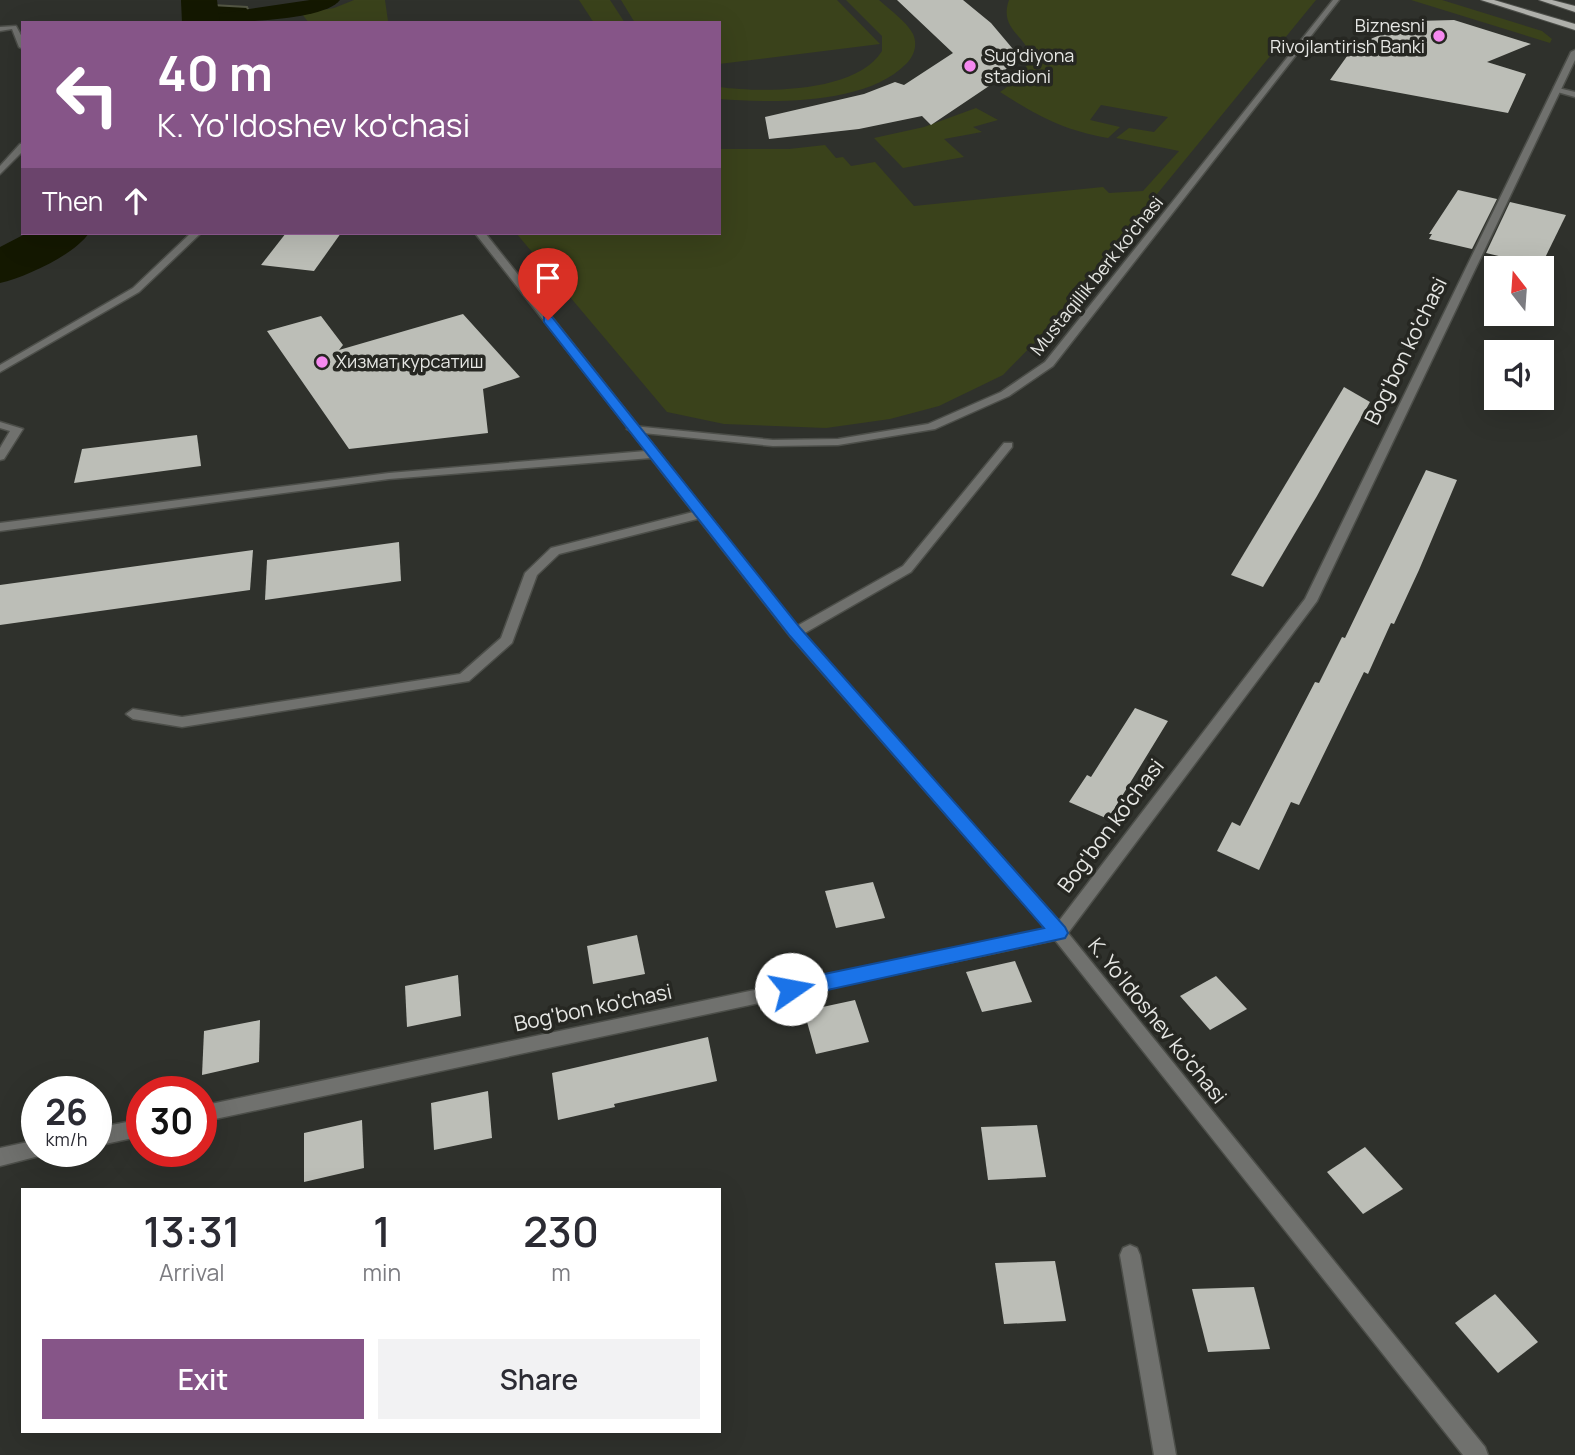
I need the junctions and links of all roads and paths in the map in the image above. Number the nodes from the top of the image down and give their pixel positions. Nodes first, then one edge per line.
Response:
1 (1336, 0) edge
2 (1485, 0) edge
3 (1544, 0) edge
4 (1575, 9) edge
5 (1575, 27) edge
6 (0, 29) edge
7 (21, 43) edge
8 (1575, 52) edge
9 (1557, 89) junction
10 (1575, 95) edge
11 (21, 148) edge
12 (0, 171) edge
13 (194, 235) edge
14 (482, 235) edge
15 (0, 369) edge
16 (0, 425) edge
17 (633, 429) junction
18 (1008, 445) dead end
19 (653, 454) junction
20 (0, 457) edge
21 (701, 514) junction
22 (0, 527) edge
23 (795, 633) junction
24 (133, 714) dead end
25 (1059, 933) junction
26 (217, 1111) edge
27 (21, 1152) edge
28 (0, 1157) edge
29 (1130, 1255) dead end
30 (1165, 1455) edge
31 (1477, 1455) edge

1 - 17 street, Mustaqillik berk ko'chasi
2 - 5 main road
3 - 4 main road
6 - 7 street
8 - 9 street, Bog'bon ko'chasi
9 - 10 street
9 - 25 street, Bog'bon ko'chasi
11 - 12 street
13 - 15 street
14 - 17 street, K. Yo'ldoshev ko'chasi
16 - 20 street
17 - 19 street, K. Yo'ldoshev ko'chasi
18 - 23 street
19 - 21 street, K. Yo'ldoshev ko'chasi
19 - 22 street
21 - 23 street, K. Yo'ldoshev ko'chasi
21 - 24 street
23 - 25 street, K. Yo'ldoshev ko'chasi
25 - 26 street, Bog'bon ko'chasi
25 - 31 street, K. Yo'ldoshev ko'chasi
27 - 28 street
29 - 30 street

